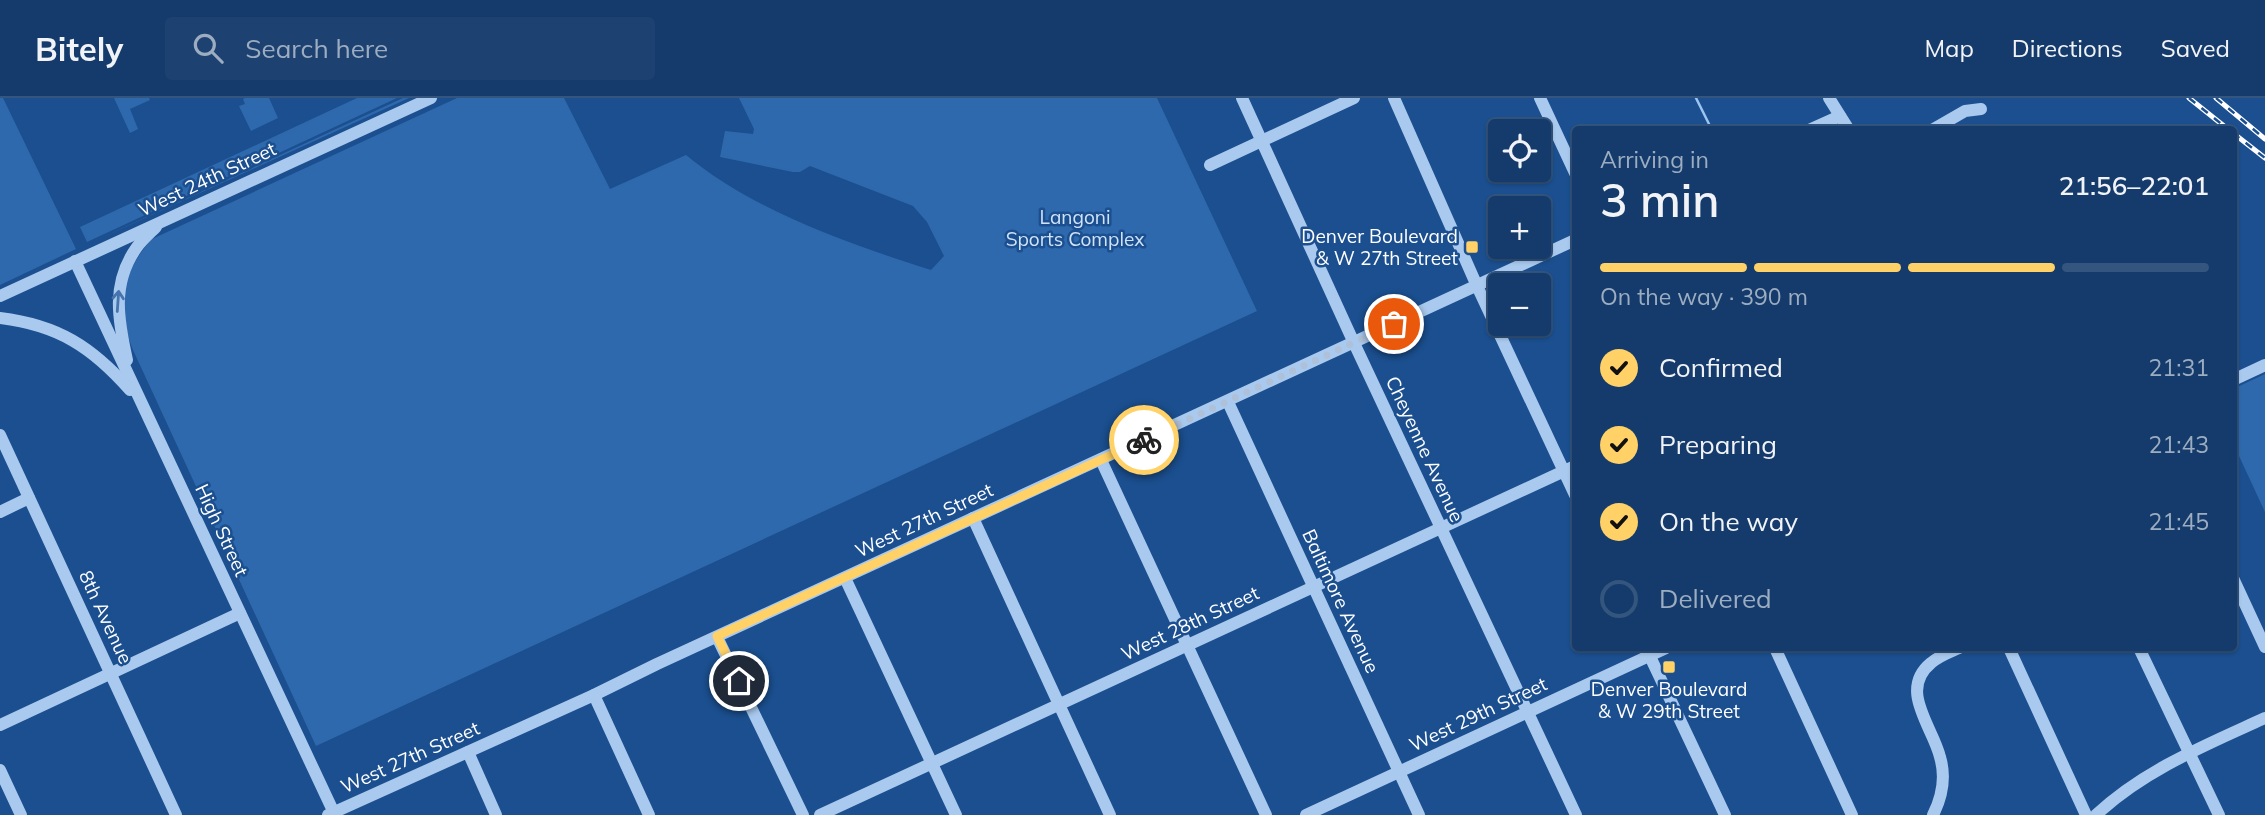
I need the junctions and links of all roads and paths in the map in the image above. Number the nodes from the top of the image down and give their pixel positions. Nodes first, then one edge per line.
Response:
1 (431, 98) edge
2 (1242, 98) edge
3 (1354, 98) edge
4 (1394, 98) edge
5 (1540, 98) edge
6 (1829, 98) edge
7 (1981, 109) dead end
8 (1840, 116) junction
9 (1818, 126) edge
10 (1846, 126) edge
11 (1940, 126) edge
12 (1262, 141) junction
13 (1210, 165) dead end
14 (1572, 167) edge
15 (160, 222) junction
16 (1572, 241) edge
17 (75, 261) junction
18 (1477, 286) junction
19 (0, 296) edge
20 (0, 318) edge
21 (1354, 343) junction
22 (2265, 365) edge
23 (2237, 378) edge
24 (139, 397) junction
25 (1228, 402) junction
26 (0, 435) edge
27 (1101, 460) junction
28 (1569, 468) edge
29 (30, 498) junction
30 (0, 512) edge
31 (972, 518) junction
32 (1441, 528) junction
33 (845, 578) junction
34 (2237, 587) edge
35 (1313, 588) junction
36 (240, 613) junction
37 (717, 636) junction
38 (1186, 646) junction
39 (2265, 647) edge
40 (1648, 651) edge
41 (1776, 651) edge
42 (1953, 651) edge
43 (2010, 651) edge
44 (2140, 651) edge
45 (111, 673) junction
46 (594, 695) junction
47 (1060, 705) junction
48 (1527, 713) junction
49 (2265, 719) edge
50 (0, 725) edge
51 (468, 752) junction
52 (2188, 753) junction
53 (932, 763) junction
54 (0, 770) edge
55 (1399, 772) junction
56 (332, 814) edge
57 (21, 815) edge
58 (176, 815) edge
59 (496, 815) edge
60 (649, 815) edge
61 (803, 815) edge
62 (820, 815) edge
63 (957, 815) edge
64 (1110, 815) edge
65 (1266, 815) edge
66 (1306, 815) edge
67 (1419, 815) edge
68 (1576, 815) edge
69 (1725, 815) edge
70 (1852, 815) edge
71 (1933, 815) edge
72 (2086, 815) edge
73 (2096, 815) edge
74 (2219, 815) edge

1 - 15 street, West 24th Street
2 - 12 street, Cheyenne Avenue
3 - 12 street
4 - 18 street
5 - 14 street
6 - 8 street
7 - 11 street
8 - 9 street
8 - 10 street
12 - 13 street
12 - 21 street, Cheyenne Avenue
15 - 17 street, West 24th Street
24 -> 15 street
16 - 18 street, West 27th Street
17 - 19 street, West 24th Street
17 - 24 street, High Street
18 - 21 street, West 27th Street
18 - 28 street
20 - 24 street
21 - 25 street, West 27th Street
21 - 32 street, Cheyenne Avenue
22 - 23 street
24 - 36 street, High Street
25 - 27 street, West 27th Street
25 - 35 street, Baltimore Avenue
26 - 29 street, 8th Avenue
27 - 31 street, West 27th Street
27 - 38 street
28 - 32 street, West 28th Street
29 - 30 street
29 - 45 street, 8th Avenue
31 - 33 street, West 27th Street
31 - 47 street
32 - 35 street, West 28th Street
32 - 48 street, Cheyenne Avenue
33 - 37 street, West 27th Street
33 - 53 street
34 - 39 street
35 - 38 street, West 28th Street
35 - 55 street, Baltimore Avenue
36 - 45 street
36 - 56 street, High Street
37 - 46 street, West 27th Street
37 - 61 street
38 - 47 street, West 28th Street
38 - 65 street
40 - 48 street, West 29th Street
40 - 69 street
41 - 70 street
42 - 71 street
43 - 72 street
44 - 52 street
45 - 50 street
45 - 58 street, 8th Avenue
46 - 51 street, West 27th Street
46 - 60 street
47 - 53 street, West 28th Street
47 - 64 street
48 - 55 street, West 29th Street
48 - 68 street, Cheyenne Avenue
49 - 52 street
51 - 56 street, West 27th Street
51 - 59 street
52 - 73 street
52 - 74 street
53 - 62 street, West 28th Street
53 - 63 street
54 - 57 street
55 - 66 street, West 29th Street
55 - 67 street, Baltimore Avenue

